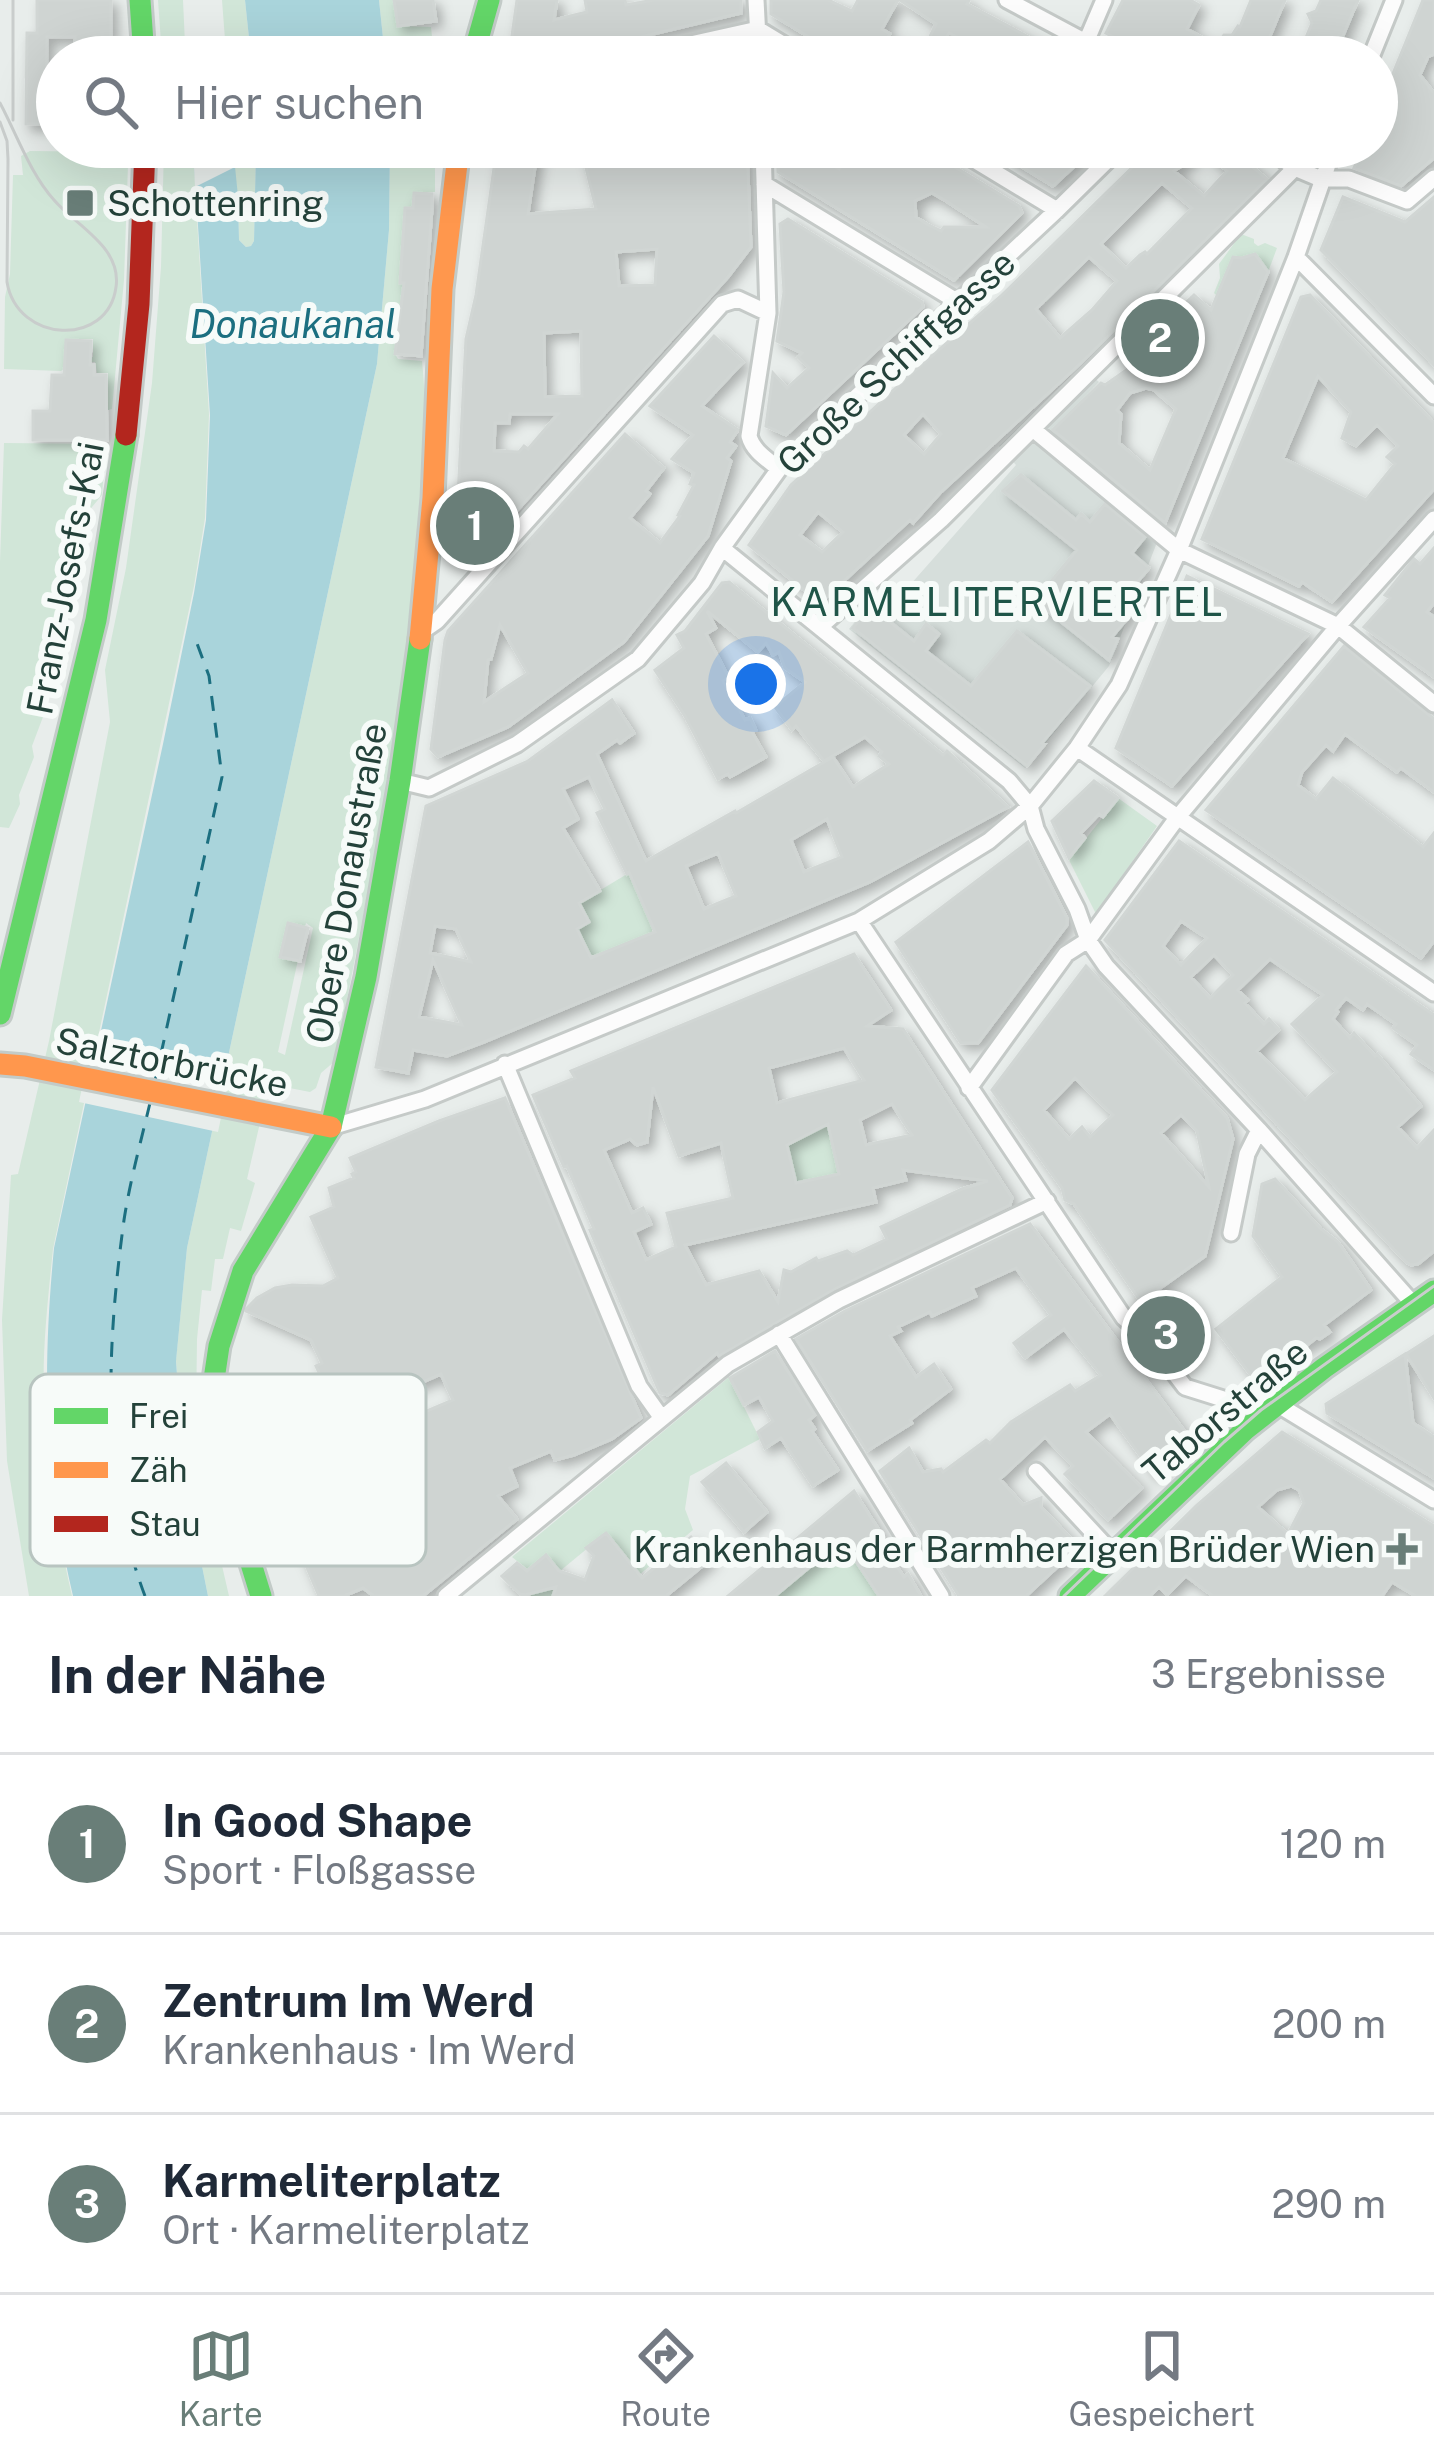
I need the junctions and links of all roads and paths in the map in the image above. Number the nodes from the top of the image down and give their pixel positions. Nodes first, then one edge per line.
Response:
1 (140, 0) edge
2 (489, 0) edge
3 (756, 0) edge
4 (1007, 0) edge
5 (1104, 0) edge
6 (1394, 0) edge
7 (758, 29) junction
8 (143, 36) edge
9 (478, 36) edge
10 (726, 36) edge
11 (758, 36) edge
12 (770, 36) edge
13 (1075, 36) edge
14 (1089, 36) edge
15 (1379, 36) edge
16 (145, 168) edge
17 (456, 168) edge
18 (764, 168) edge
19 (988, 168) edge
20 (1100, 168) edge
21 (1295, 168) joint
22 (1326, 168) edge
23 (1434, 178) edge
24 (1322, 179) junction
25 (764, 184) junction
26 (1058, 210) junction
27 (1296, 256) junction
28 (958, 302) junction
29 (768, 313) junction
30 (1434, 396) edge
31 (1034, 430) junction
32 (779, 469) junction
33 (1434, 519) edge
34 (722, 548) junction
35 (1179, 550) junction
36 (1338, 626) junction
37 (820, 627) junction
38 (421, 632) junction
39 (1434, 704) edge
40 (1077, 748) junction
41 (400, 782) junction
42 (1030, 806) junction
43 (1177, 818) junction
44 (859, 921) junction
45 (1088, 940) junction
46 (1430, 983) edge
47 (0, 1014) edge
48 (0, 1064) edge
49 (505, 1064) junction
50 (969, 1088) junction
51 (331, 1127) junction
52 (1259, 1130) junction
53 (1047, 1201) junction
54 (1231, 1233) dead end
55 (1434, 1291) edge
56 (1415, 1306) junction
57 (778, 1334) junction
58 (215, 1374) edge
59 (1276, 1404) junction
60 (661, 1417) junction
61 (1036, 1471) dead end
62 (1434, 1501) edge
63 (1113, 1554) junction
64 (252, 1566) edge
65 (454, 1592) edge
66 (261, 1596) edge
67 (941, 1596) edge
68 (1070, 1596) edge

1 - 8 main road
2 - 9 main road
3 - 7 street
4 - 13 street
5 - 14 street
6 - 15 street
7 - 10 street
7 - 11 street
7 - 12 street
16 - 47 main road, Franz-Josefs-Kai
17 - 38 main road, Obere Donaustraße
18 - 25 street
19 - 26 street
20 - 26 street, Große Schiffgasse
21 - 24 street
21 - 31 street
22 - 24 street
23 - 24 street
24 - 27 street
25 - 28 street
25 - 29 street
26 - 28 street, Große Schiffgasse
27 - 30 street
27 - 35 street
28 - 32 street, Große Schiffgasse
29 - 32 street
29 - 38 street
31 - 35 street
31 - 37 street
32 - 34 street, Große Schiffgasse
33 - 36 street
34 - 37 street
34 - 41 street, Große Schiffgasse
35 - 36 street
35 - 40 street
36 - 39 street
36 - 43 street
37 - 42 street
38 - 41 main road, Obere Donaustraße
40 - 42 street
40 - 43 street
41 - 51 main road, Obere Donaustraße
42 - 44 street
42 - 45 street
43 - 45 street
43 - 46 street
44 - 49 street
44 - 50 street
45 - 50 street
45 - 52 street
48 - 51 main road, Salztorbrücke
49 - 51 street
49 - 60 street
50 - 53 street
51 - 58 main road, Obere Donaustraße
52 - 54 street
52 - 56 street
53 - 57 street
53 - 59 street
55 - 56 main road, Taborstraße
56 - 59 main road, Taborstraße
57 - 60 street
57 - 67 street
59 - 62 street
59 - 63 main road, Taborstraße
60 - 65 street
61 - 63 street
63 - 68 main road, Taborstraße
64 - 66 main road, Obere Donaustraße

